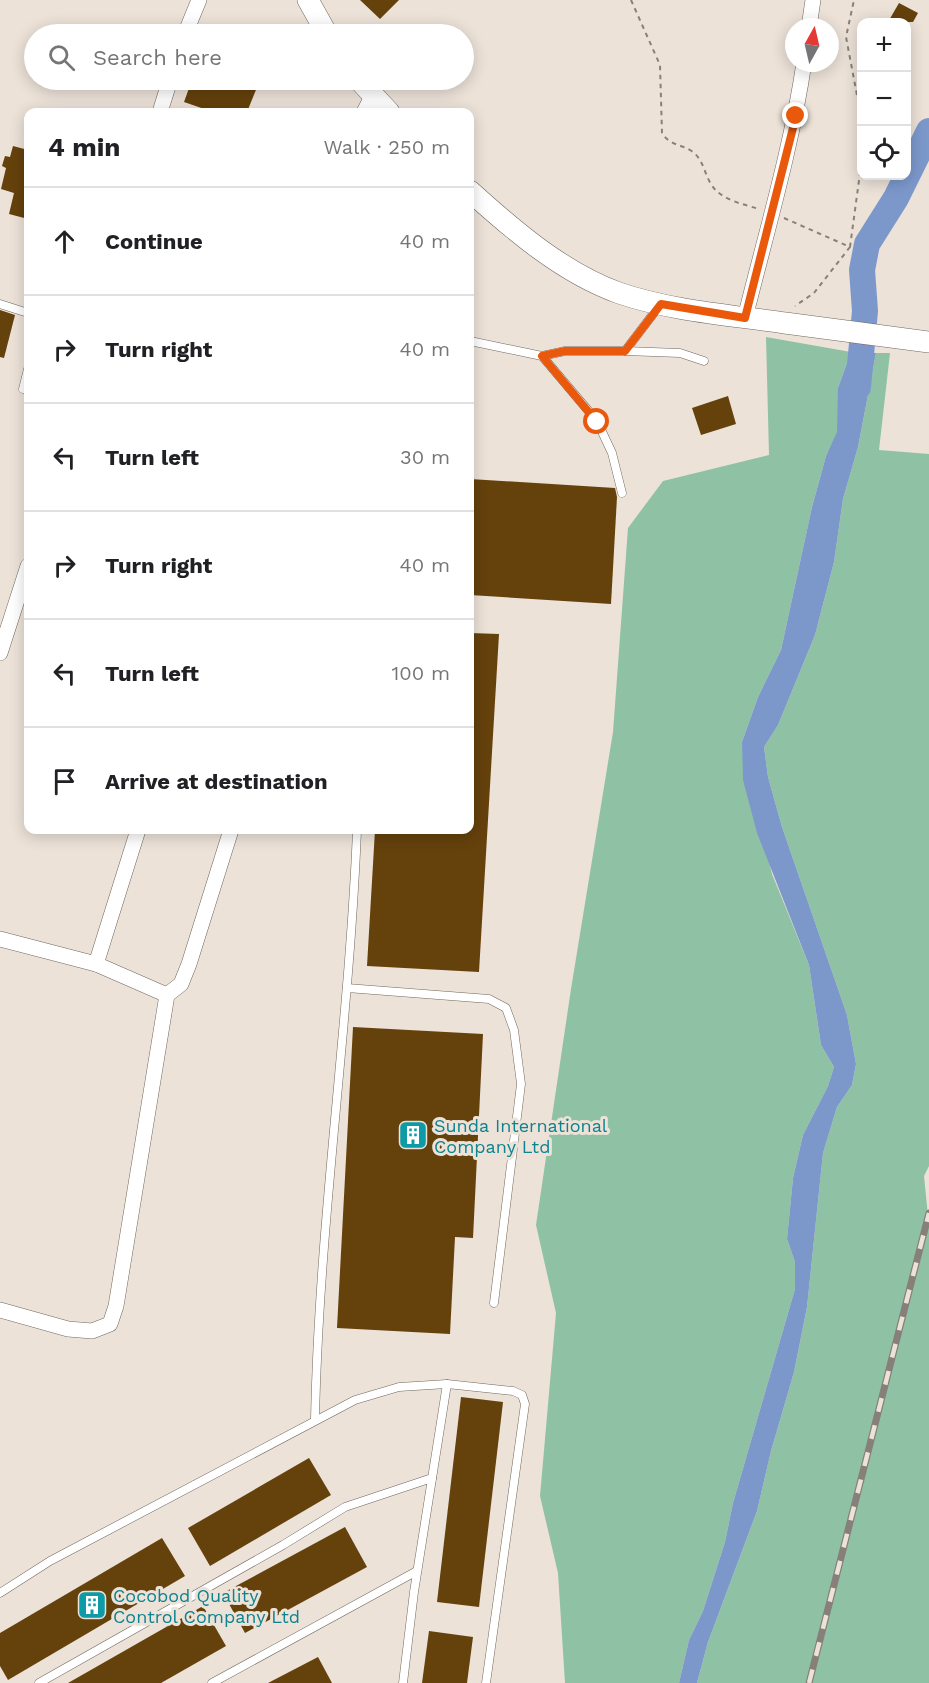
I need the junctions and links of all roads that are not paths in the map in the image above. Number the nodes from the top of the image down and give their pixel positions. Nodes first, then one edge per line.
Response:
1 (200, 0) edge
2 (308, 0) edge
3 (813, 0) edge
4 (810, 18) edge
5 (189, 24) edge
6 (321, 24) edge
7 (802, 72) edge
8 (167, 90) edge
9 (366, 96) edge
10 (161, 108) edge
11 (383, 108) edge
12 (474, 195) edge
13 (0, 304) edge
14 (661, 304) junction
15 (24, 312) edge
16 (745, 318) junction
17 (474, 342) edge
18 (929, 342) edge
19 (625, 351) junction
20 (542, 356) junction
21 (704, 361) dead end
22 (24, 385) edge
23 (23, 389) dead end
24 (622, 493) dead end
25 (24, 583) edge
26 (0, 653) edge
27 (137, 834) edge
28 (230, 834) edge
29 (357, 834) edge
30 (0, 939) edge
31 (96, 964) junction
32 (346, 988) junction
33 (167, 995) junction
34 (494, 1303) dead end
35 (0, 1310) edge
36 (447, 1384) junction
37 (315, 1420) junction
38 (432, 1478) junction
39 (417, 1571) junction
40 (0, 1593) edge
41 (402, 1682) edge
42 (39, 1683) edge
43 (212, 1683) edge
44 (486, 1683) edge

1 - 5 street
2 - 6 main road
3 - 4 street
7 - 16 street
8 - 10 street
9 - 11 main road
12 - 14 main road
13 - 15 lane
14 - 16 main road
14 - 19 lane
16 - 18 main road
17 - 20 lane
19 - 20 lane
19 - 21 lane
20 - 24 lane
22 - 23 lane
25 - 26 street
27 - 31 street
28 - 33 street
29 - 32 lane
30 - 31 street
31 - 33 street
32 - 34 lane
32 - 37 lane
33 - 35 street
36 - 37 lane
36 - 38 lane
36 - 44 lane
37 - 40 lane
38 - 39 lane
38 - 42 lane
39 - 41 lane
39 - 43 lane

